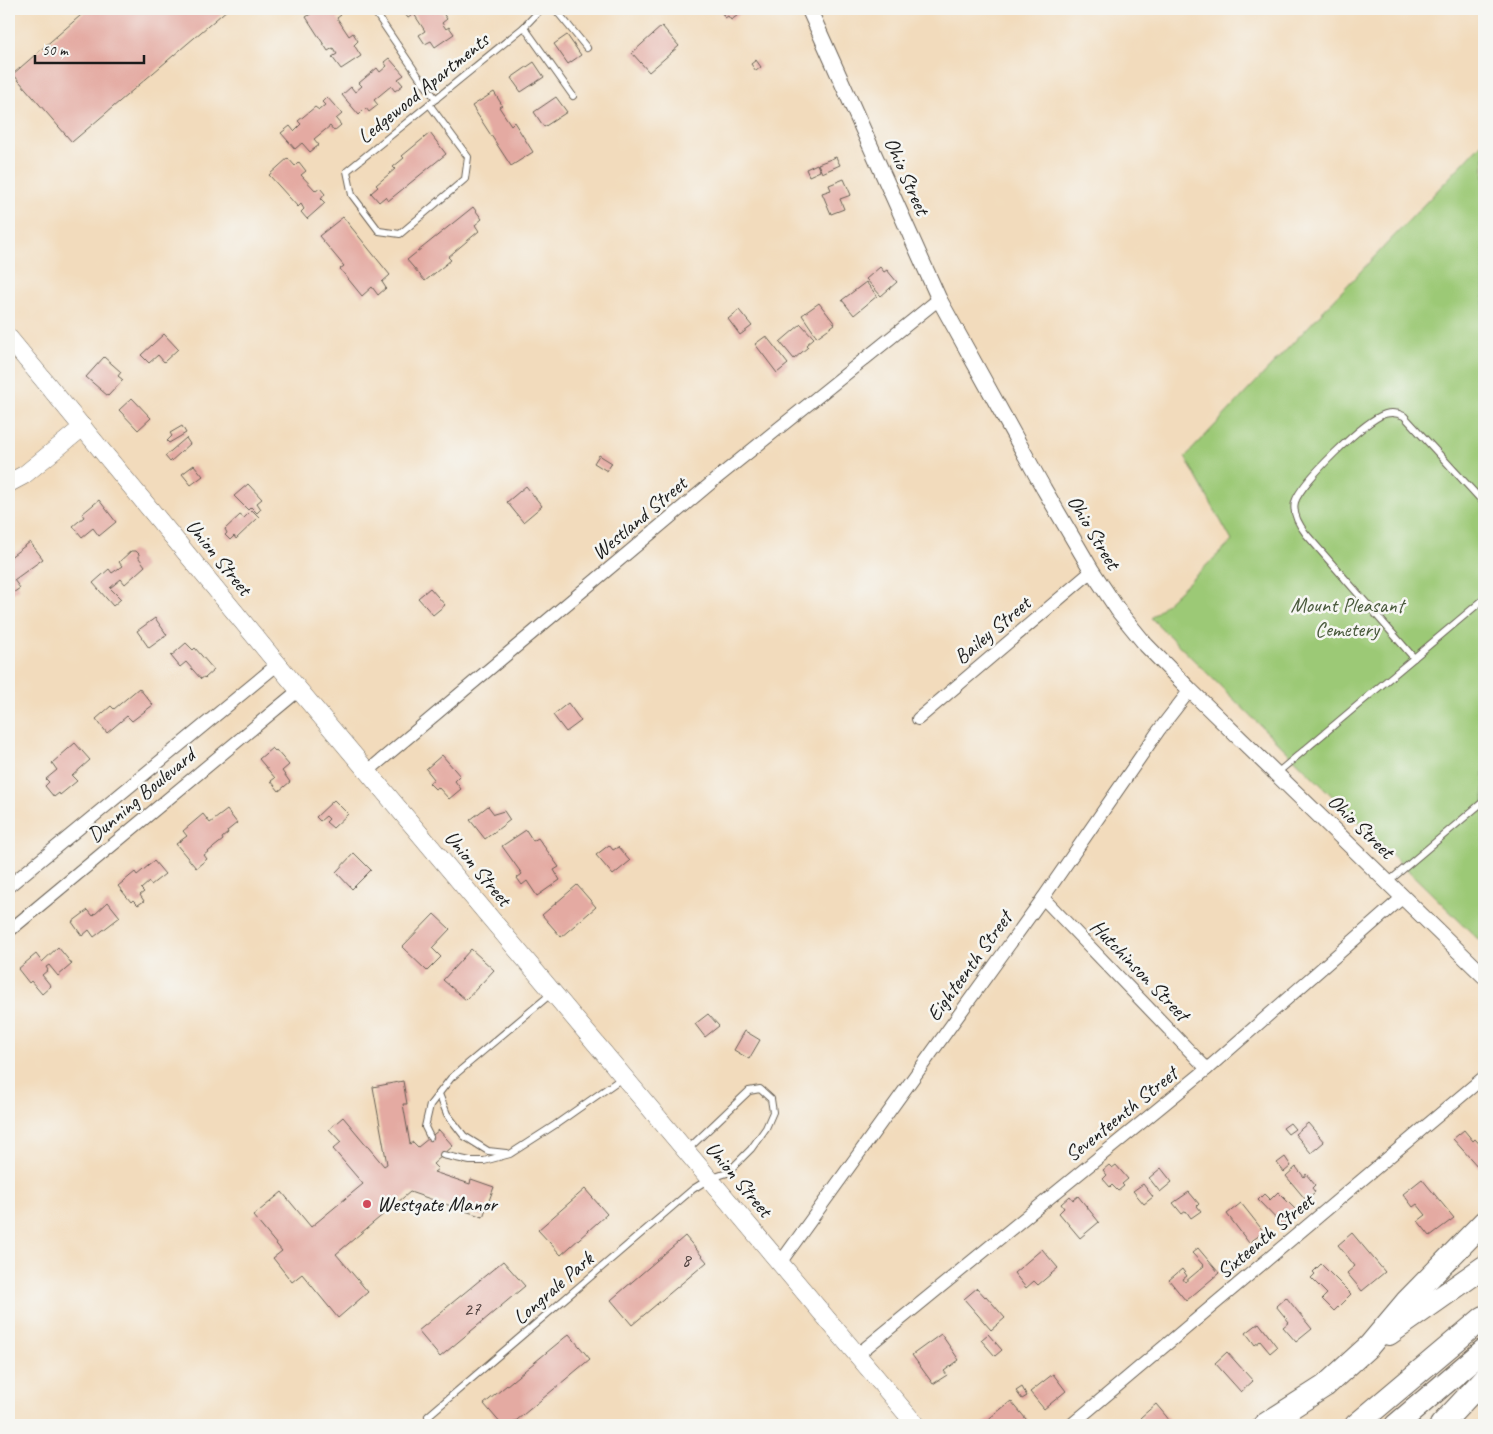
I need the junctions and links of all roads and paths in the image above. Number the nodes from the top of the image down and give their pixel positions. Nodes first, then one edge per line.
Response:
1 (373, 9) edge
2 (541, 9) edge
3 (555, 9) edge
4 (809, 9) edge
5 (524, 27) junction
6 (587, 48) dead end
7 (573, 96) dead end
8 (436, 99) junction
9 (429, 104) junction
10 (939, 298) junction
11 (9, 338) edge
12 (82, 427) junction
13 (9, 483) edge
14 (1484, 503) edge
15 (1092, 571) junction
16 (1484, 599) edge
17 (1414, 658) junction
18 (278, 664) junction
19 (299, 690) junction
20 (1190, 690) junction
21 (918, 719) dead end
22 (368, 771) junction
23 (1276, 774) junction
24 (1484, 801) edge
25 (1388, 882) junction
26 (9, 886) edge
27 (1403, 897) junction
28 (1043, 898) junction
29 (9, 931) edge
30 (1484, 976) edge
31 (553, 992) junction
32 (1207, 1069) junction
33 (624, 1076) junction
34 (1484, 1077) edge
35 (439, 1094) junction
36 (430, 1137) dead end
37 (686, 1150) junction
38 (510, 1154) junction
39 (443, 1155) dead end
40 (710, 1179) junction
41 (1484, 1222) edge
42 (780, 1263) junction
43 (1484, 1267) edge
44 (1484, 1317) edge
45 (1369, 1346) junction
46 (1484, 1350) edge
47 (857, 1355) junction
48 (1484, 1379) edge
49 (1326, 1386) junction
50 (435, 1425) edge
51 (916, 1425) edge
52 (1071, 1425) edge
53 (1264, 1425) edge
54 (1291, 1425) edge
55 (1356, 1425) edge
56 (1396, 1425) edge
57 (1441, 1425) edge

1 - 8 lane
2 - 5 lane, Ledgewood Apartments
3 - 6 lane
4 - 10 street, Ohio Street
5 - 7 lane
5 - 8 lane, Ledgewood Apartments
8 - 9 lane, Ledgewood Apartments
9 - 9 lane, Ledgewood Apartments
10 - 15 street, Ohio Street
10 - 22 street, Westland Street
11 - 12 main road, Union Street
12 - 13 main road
12 - 18 main road, Union Street
14 - 17 lane
15 - 20 street, Ohio Street
15 - 21 street, Bailey Street
16 - 17 lane
17 - 23 lane
18 - 19 main road, Union Street
18 - 26 street, Dunning Boulevard
19 - 22 main road, Union Street
19 - 29 street, Dunning Boulevard
20 - 23 street, Ohio Street
20 - 28 street, Eighteenth Street
22 - 31 main road, Union Street
23 - 25 street, Ohio Street
24 - 25 lane
25 - 27 street, Ohio Street
27 - 30 street, Ohio Street
27 - 32 street, Seventeenth Street
28 - 32 street, Hutchinson Street
28 - 42 street, Eighteenth Street
31 - 33 main road, Union Street
31 - 35 lane
32 - 47 street, Seventeenth Street
33 - 37 main road, Union Street
33 - 38 lane
34 - 52 street, Sixteenth Street
35 - 36 lane
35 - 38 lane
37 - 40 main road, Union Street
37 - 40 lane
38 - 39 lane
40 - 42 main road, Union Street
40 - 50 lane, Longrale Park
41 - 45 highway
42 - 47 main road, Union Street
43 - 45 highway
44 - 55 highway
45 - 49 highway
46 - 56 highway
47 - 51 main road, Union Street
48 - 57 highway
49 - 53 highway
49 - 54 highway

